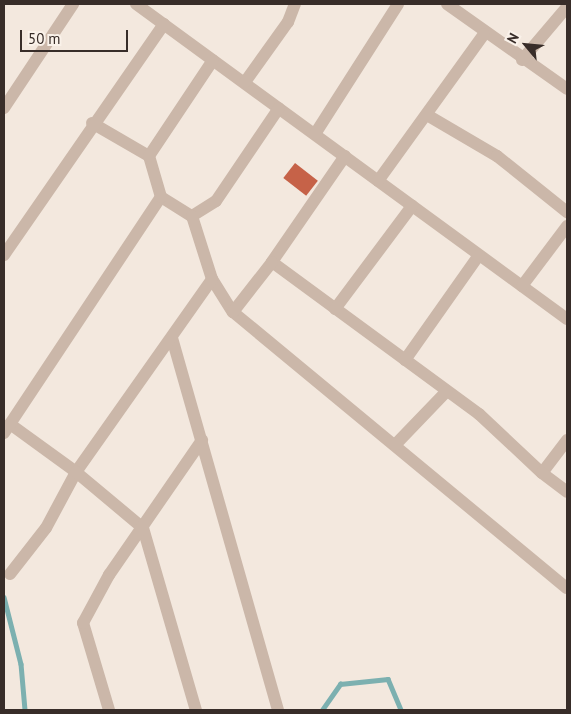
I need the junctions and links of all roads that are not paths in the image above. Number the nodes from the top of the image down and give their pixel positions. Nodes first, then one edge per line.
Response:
1 (73, 4) edge
2 (136, 4) edge
3 (295, 4) edge
4 (398, 4) edge
5 (447, 4) edge
6 (567, 7) edge
7 (164, 24) junction
8 (484, 34) junction
9 (213, 60) junction
10 (522, 60) junction
11 (244, 82) junction
12 (567, 89) edge
13 (4, 108) edge
14 (279, 108) junction
15 (426, 114) junction
16 (92, 123) junction
17 (315, 134) junction
18 (150, 156) junction
19 (345, 156) junction
20 (378, 181) junction
21 (162, 197) junction
22 (412, 206) junction
23 (567, 212) edge
24 (192, 216) junction
25 (567, 226) edge
26 (4, 255) edge
27 (479, 255) junction
28 (272, 262) junction
29 (212, 279) junction
30 (522, 286) junction
31 (335, 309) junction
32 (233, 312) junction
33 (567, 319) edge
34 (172, 338) junction
35 (405, 360) junction
36 (446, 392) junction
37 (7, 428) edge
38 (202, 440) junction
39 (567, 440) edge
40 (395, 445) junction
41 (76, 472) junction
42 (542, 473) junction
43 (567, 492) edge
44 (143, 528) junction
45 (10, 574) dead end
46 (567, 588) edge
47 (109, 710) edge
48 (196, 710) edge
49 (278, 710) edge

1 - 13 street
2 - 7 street
3 - 11 street
4 - 17 street
5 - 8 street
6 - 10 street
7 - 9 street
7 - 16 street
8 - 10 street
8 - 15 street
9 - 11 street
9 - 18 street
10 - 12 street
11 - 14 street
14 - 17 street
14 - 24 street
15 - 20 street
15 - 23 street
16 - 18 street
16 - 26 street
17 - 19 street
18 - 21 street
19 - 20 street
19 - 28 street
20 - 22 street
21 - 24 street
21 - 37 street
22 - 27 street
22 - 31 street
24 - 29 street
25 - 30 street
27 - 30 street
27 - 35 street
28 - 31 street
28 - 32 street
29 - 32 street
29 - 34 street
30 - 33 street
31 - 35 street
32 - 40 street
34 - 38 street
34 - 41 street
35 - 36 street
36 - 40 street
36 - 42 street
37 - 41 street
38 - 44 street
38 - 49 street
39 - 42 street
40 - 46 street
41 - 44 street
41 - 45 street
42 - 43 street
44 - 47 street
44 - 48 street

